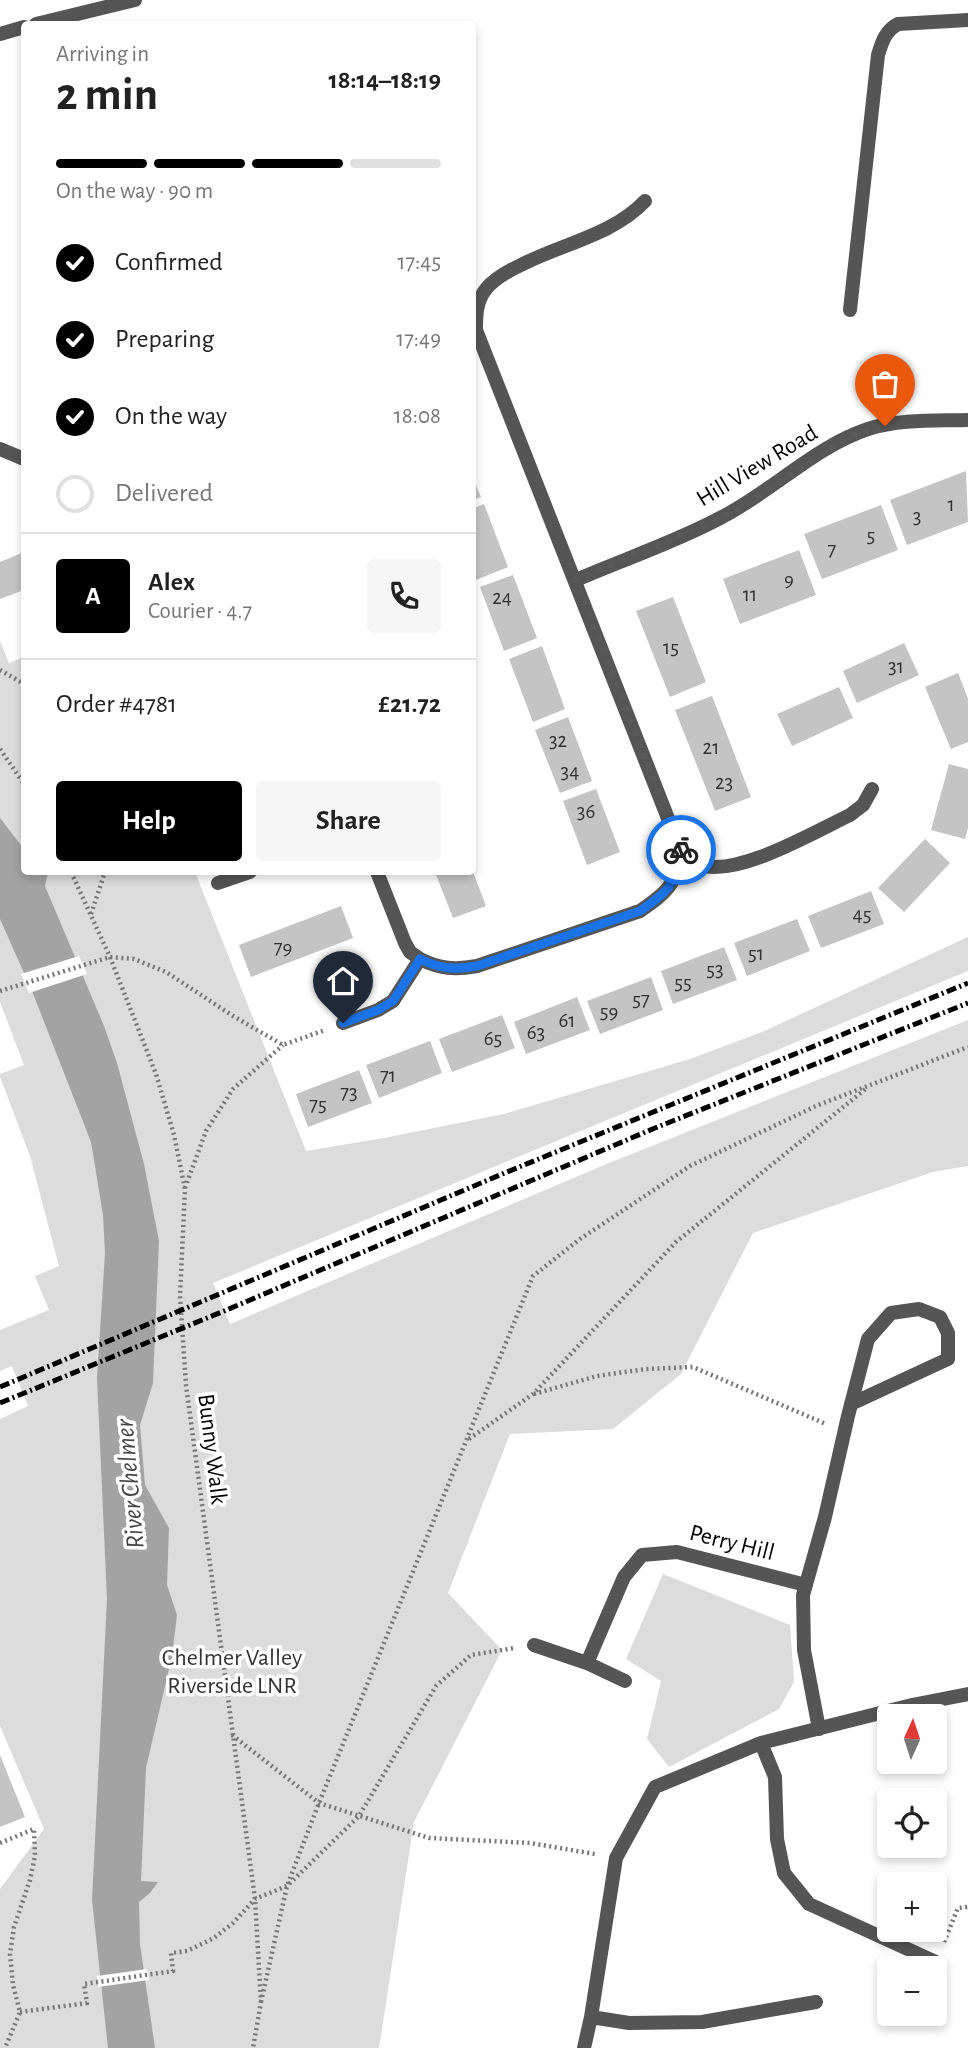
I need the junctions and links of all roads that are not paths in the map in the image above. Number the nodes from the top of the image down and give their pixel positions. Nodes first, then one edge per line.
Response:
1 (135, 0) edge
2 (968, 20) edge
3 (48, 21) edge
4 (21, 28) edge
5 (0, 34) edge
6 (645, 201) dead end
7 (476, 310) edge
8 (850, 310) dead end
9 (476, 334) edge
10 (968, 419) edge
11 (0, 449) edge
12 (21, 458) edge
13 (576, 580) junction
14 (872, 789) dead end
15 (682, 854) junction
16 (241, 875) edge
17 (378, 875) edge
18 (218, 883) dead end
19 (420, 959) junction
20 (343, 1023) road end
21 (851, 1404) junction
22 (806, 1585) junction
23 (534, 1645) road end
24 (587, 1663) junction
25 (625, 1681) dead end
26 (968, 1694) edge
27 (819, 1729) junction
28 (761, 1743) junction
29 (923, 1956) edge
30 (816, 2002) dead end
31 (591, 2017) junction
32 (584, 2048) edge

1 - 3 street
2 - 8 street
4 - 5 street
6 - 7 street
9 - 13 street
10 - 13 street, Hill View Road
11 - 12 street
13 - 15 street
14 - 15 street
15 - 19 street
16 - 18 street
17 - 19 street
19 - 20 street
21 - 21 street
21 - 22 street
22 - 24 street, Perry Hill
22 - 27 street
23 - 24 street
24 - 25 street
26 - 27 street
27 - 28 street
28 - 29 street
28 - 31 street
30 - 31 street
31 - 32 street

